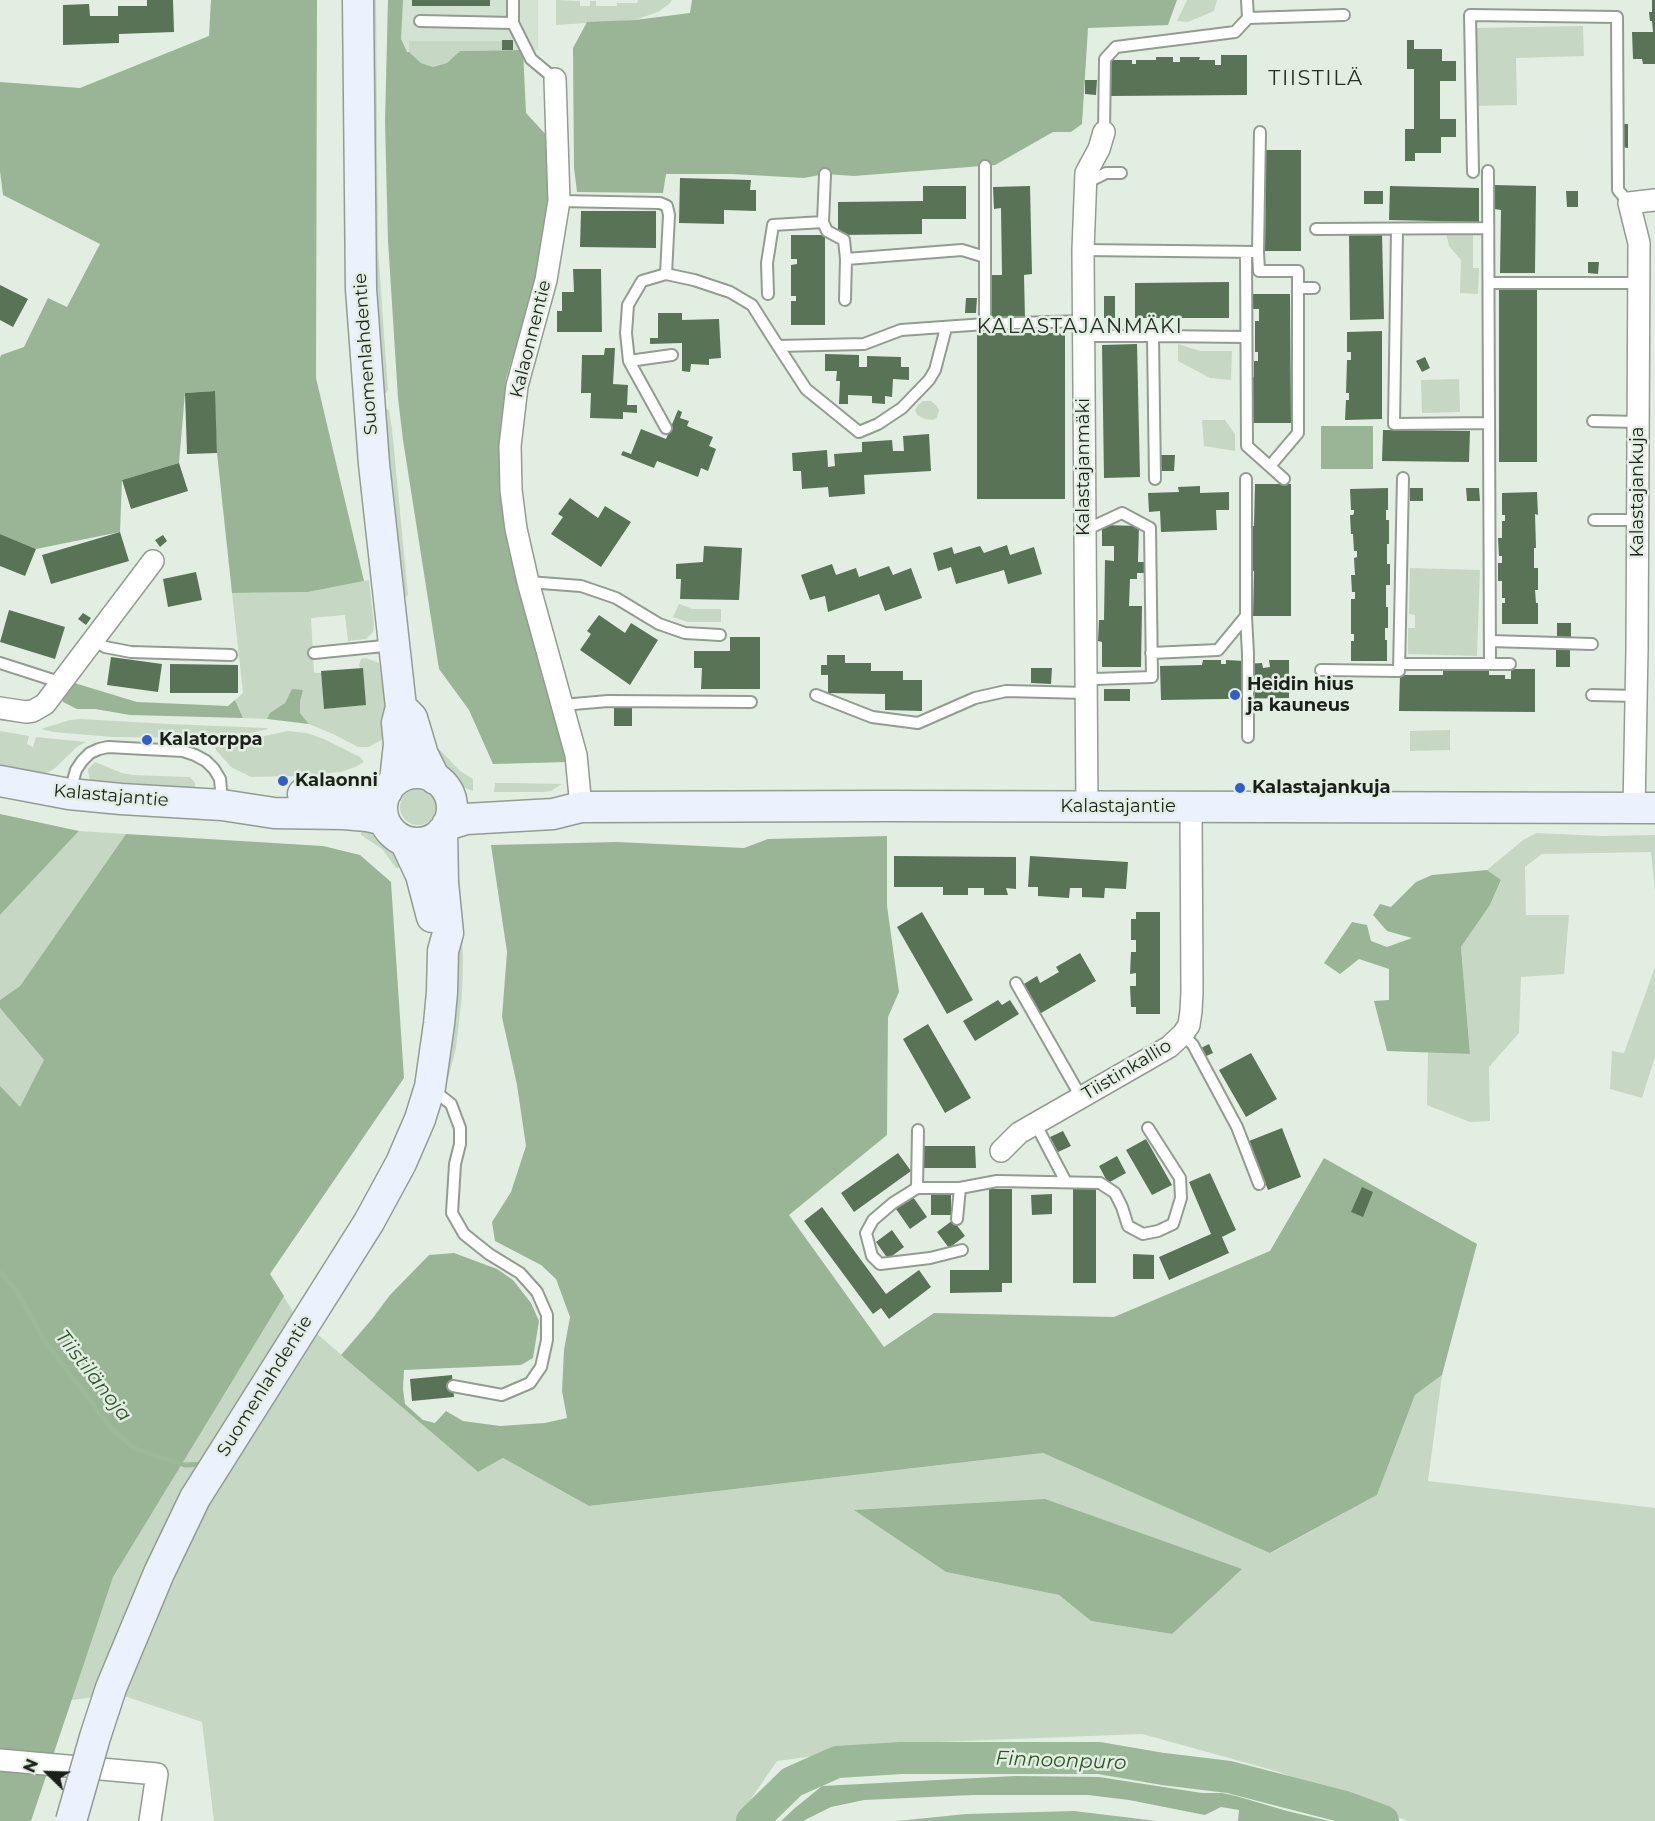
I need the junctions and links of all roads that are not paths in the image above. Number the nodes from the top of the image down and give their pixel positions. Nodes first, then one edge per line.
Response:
1 (358, 0) edge
2 (513, 0) edge
3 (1247, 0) edge
4 (1344, 15) dead end
5 (1248, 18) junction
6 (420, 21) dead end
7 (513, 23) junction
8 (555, 79) joint
9 (1104, 132) joint
10 (1260, 132) dead end
11 (985, 166) dead end
12 (1488, 171) dead end
13 (1473, 172) dead end
14 (1120, 173) dead end
15 (825, 174) dead end
16 (1086, 183) junction
17 (1655, 200) edge
18 (560, 201) junction
19 (1629, 203) junction
20 (823, 222) junction
21 (1488, 228) junction
22 (1316, 229) dead end
23 (1397, 229) junction
24 (1083, 250) junction
25 (1246, 252) junction
26 (1258, 252) junction
27 (985, 257) junction
28 (846, 260) junction
29 (666, 274) junction
30 (1489, 283) junction
31 (1639, 283) junction
32 (1298, 288) junction
33 (1314, 288) dead end
34 (768, 294) dead end
35 (845, 300) dead end
36 (985, 324) junction
37 (946, 328) junction
38 (1083, 328) junction
39 (1153, 336) junction
40 (1246, 337) junction
41 (778, 346) junction
42 (672, 355) dead end
43 (629, 361) junction
44 (1593, 421) dead end
45 (1638, 422) junction
46 (1489, 423) junction
47 (666, 428) dead end
48 (1270, 466) junction
49 (1403, 478) dead end
50 (1155, 479) dead end
51 (1246, 479) dead end
52 (1284, 479) dead end
53 (1594, 520) dead end
54 (1638, 520) junction
55 (1094, 526) dead end
56 (153, 561) dead end
57 (528, 582) junction
58 (1246, 616) junction
59 (720, 635) dead end
60 (93, 640) junction
61 (1490, 641) junction
62 (1592, 644) dead end
63 (394, 645) junction
64 (314, 653) dead end
65 (1151, 653) junction
66 (231, 655) dead end
67 (0, 663) edge
68 (1399, 664) junction
69 (1490, 664) junction
70 (1510, 664) dead end
71 (1321, 670) dead end
72 (60, 685) junction
73 (1090, 686) junction
74 (816, 695) dead end
75 (1592, 695) dead end
76 (1637, 696) junction
77 (751, 702) dead end
78 (562, 705) junction
79 (401, 707) junction
80 (0, 708) edge
81 (1248, 737) dead end
82 (0, 781) edge
83 (440, 783) junction
84 (391, 786) junction
85 (69, 794) junction
86 (222, 805) junction
87 (582, 807) junction
88 (1087, 807) junction
89 (1191, 808) junction
90 (1645, 808) edge
91 (445, 829) junction
92 (395, 831) junction
93 (443, 951) junction
94 (1016, 982) dead end
95 (1183, 1034) junction
96 (430, 1088) junction
97 (1081, 1097) junction
98 (1035, 1124) junction
99 (1148, 1128) dead end
100 (918, 1130) dead end
101 (1001, 1151) dead end
102 (1066, 1182) junction
103 (1259, 1184) dead end
104 (917, 1188) junction
105 (960, 1188) junction
106 (957, 1219) dead end
107 (962, 1250) dead end
108 (453, 1386) dead end
109 (0, 1760) edge
110 (71, 1821) edge
111 (150, 1821) edge

1 - 63 main road, Suomenlahdentie
2 - 7 lane
3 - 5 lane
4 - 5 lane
5 - 9 lane
6 - 7 lane
7 - 8 lane
8 - 18 street, Kalaonnentie
9 - 16 street, Kalastajanmäki
10 - 26 lane
11 - 27 lane
12 - 21 lane
13 - 19 lane
14 - 16 lane
15 - 20 lane
16 - 24 street, Kalastajanmäki
17 - 19 street
18 - 29 lane
18 - 57 street, Kalaonnentie
19 - 31 street, Kalastajankuja
20 - 28 lane
20 - 34 lane
21 - 23 lane
21 - 30 lane
22 - 23 lane
23 - 46 lane
24 - 25 lane
24 - 38 street, Kalastajanmäki
25 - 26 lane
25 - 40 lane
26 - 32 lane
27 - 28 lane
27 - 36 lane
28 - 35 lane
29 - 41 lane
29 - 43 lane
30 - 31 lane
30 - 46 lane
31 - 45 street, Kalastajankuja
32 - 33 lane
32 - 48 lane
36 - 37 lane
36 - 38 lane
37 - 41 lane
37 - 41 lane
38 - 39 lane
38 - 73 street, Kalastajanmäki
39 - 40 lane
39 - 50 lane
40 - 48 lane
42 - 43 lane
43 - 47 lane
44 - 45 lane
45 - 54 street, Kalastajankuja
46 - 61 lane
48 - 52 lane
49 - 68 lane
51 - 58 lane
53 - 54 lane
54 - 76 street, Kalastajankuja
55 - 65 lane
56 - 60 street
57 - 59 lane
57 - 78 street, Kalaonnentie
58 - 65 lane
58 - 81 lane
60 - 66 lane
60 - 72 street
61 - 62 lane
61 - 69 lane
63 - 64 lane
63 - 79 main road, Suomenlahdentie
65 - 73 lane
67 - 72 lane
68 - 69 lane
68 - 71 lane
69 - 70 lane
72 - 80 street
73 - 74 lane
73 - 88 street, Kalastajanmäki
75 - 76 lane
76 - 90 street, Kalastajankuja
77 - 78 lane
78 - 87 street, Kalaonnentie
79 - 83 main road, Suomenlahdentie
79 - 84 main road, Suomenlahdentie
82 - 85 main road, Kalastajantie
83 - 84 main road
83 - 87 main road, Kalastajantie
83 - 91 main road
84 - 86 main road, Kalastajantie
84 - 92 main road
85 - 86 main road, Kalastajantie
85 - 86 lane
86 - 92 main road, Kalastajantie
87 - 88 main road, Kalastajantie
87 - 91 main road, Kalastajantie
88 - 89 main road, Kalastajantie
89 - 90 main road, Kalastajantie
89 - 95 street, Tiistinkallio
91 - 92 main road
91 - 93 main road, Suomenlahdentie
92 - 93 main road, Suomenlahdentie
93 - 96 main road, Suomenlahdentie
94 - 97 lane
95 - 97 street, Tiistinkallio
95 - 103 lane
96 - 108 lane
96 - 110 main road, Suomenlahdentie, bridge
97 - 98 street, Tiistinkallio
98 - 101 street, Tiistinkallio
98 - 102 lane
99 - 102 lane
100 - 104 lane
102 - 105 lane
104 - 105 lane
104 - 107 lane
105 - 106 lane
109 - 111 street

